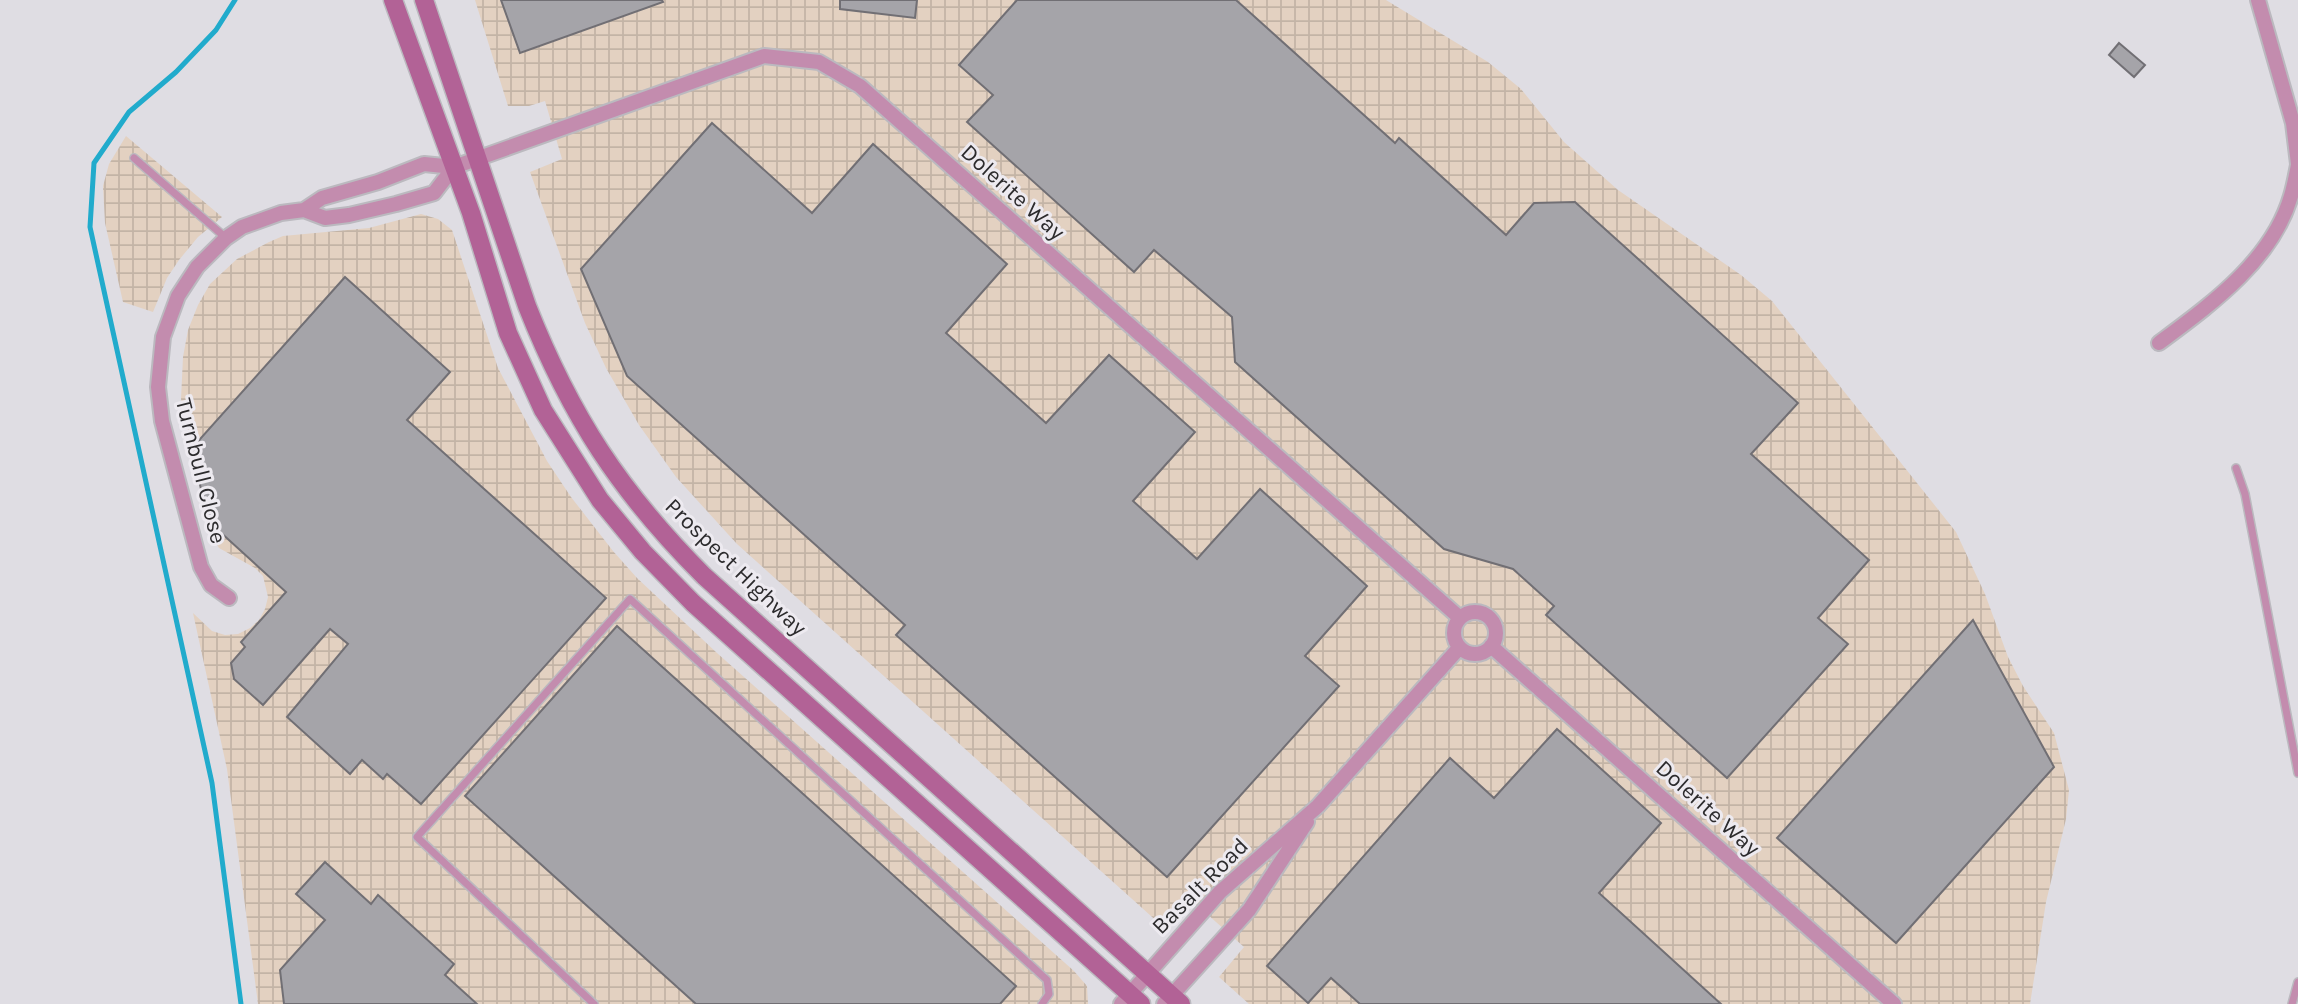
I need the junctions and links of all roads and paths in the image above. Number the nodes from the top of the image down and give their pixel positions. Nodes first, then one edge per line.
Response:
1 (393, 0) edge
2 (424, 0) edge
3 (2258, 0) edge
4 (478, 157) junction
5 (134, 158) dead end
6 (2298, 164) edge
7 (454, 167) junction
8 (304, 210) junction
9 (226, 238) junction
10 (2159, 343) dead end
11 (2236, 468) dead end
12 (229, 598) dead end
13 (1460, 618) junction
14 (1491, 646) junction
15 (1459, 648) junction
16 (2298, 773) edge
17 (1318, 806) junction
18 (1147, 974) junction
19 (2298, 982) edge
20 (1130, 1001) edge
21 (1172, 1001) edge
22 (594, 1004) edge
23 (1042, 1004) edge
24 (1894, 1004) edge
25 (2291, 1004) edge

1 - 7 main road
2 - 4 main road, Prospect Highway
3 - 6 street
4 - 7 street, Dolerite Way
4 - 13 street, Dolerite Way
4 - 18 main road, Prospect Highway
5 - 9 lane
6 - 10 street
7 - 8 street, Turnbull Close
7 - 8 street, Turnbull Close
7 - 20 main road
8 - 9 street, Turnbull Close
9 - 12 street, Turnbull Close
11 - 16 lane
13 - 14 street
13 - 15 street
14 - 15 street
14 - 24 street, Dolerite Way
15 - 17 street, Basalt Road
17 - 18 street, Basalt Road
17 - 21 street, Basalt Road
18 - 20 street, Basalt Road
18 - 21 main road, Prospect Highway
19 - 25 lane
22 - 23 lane

